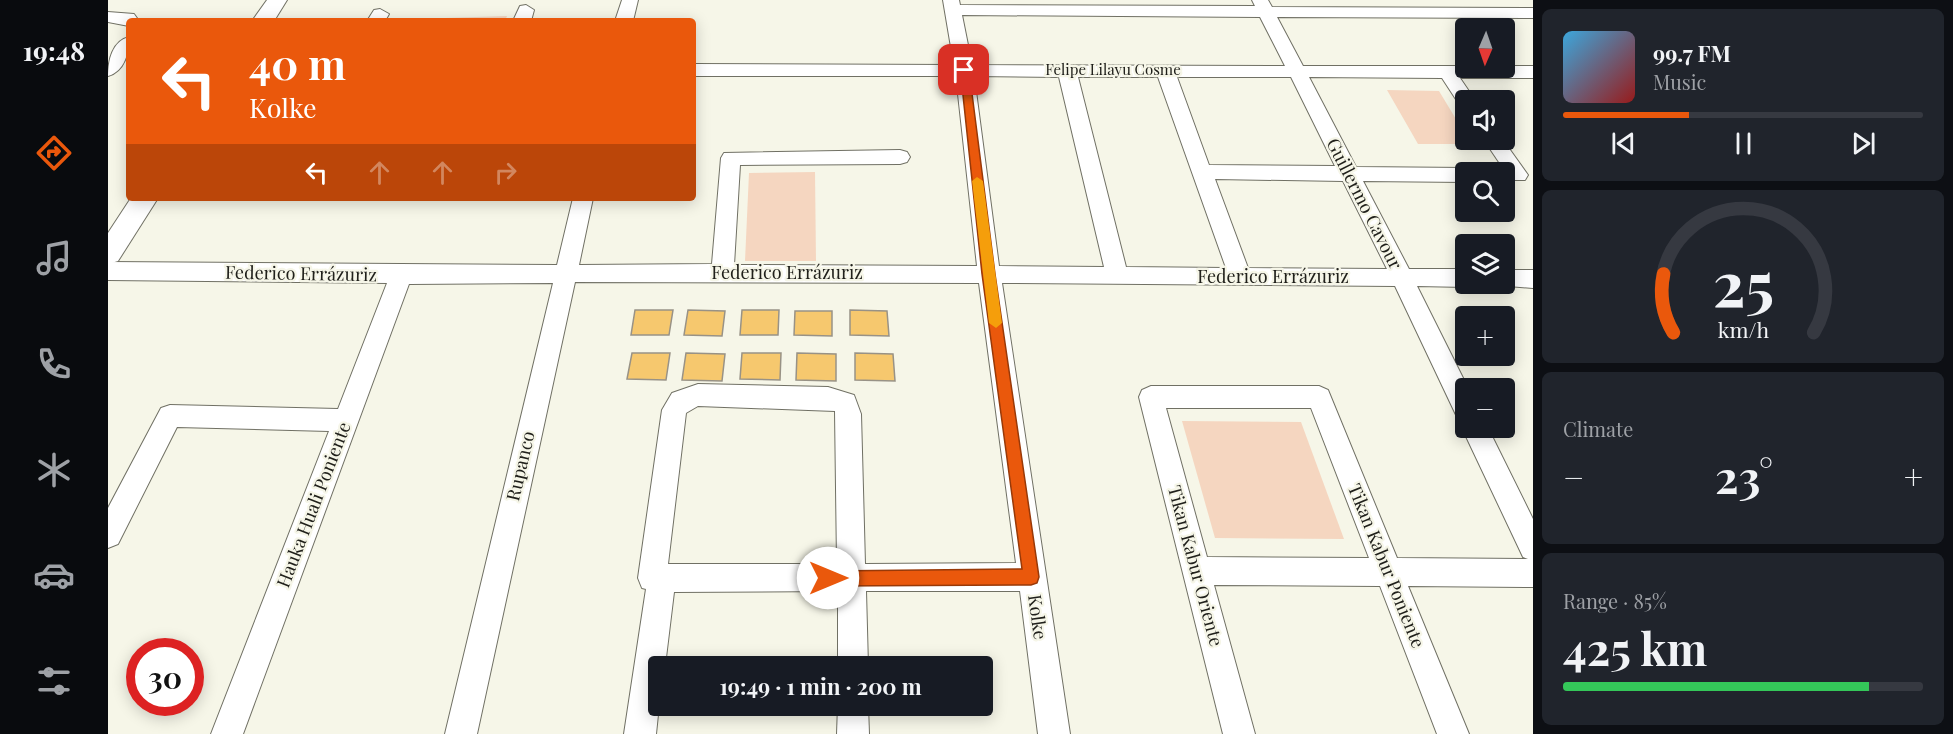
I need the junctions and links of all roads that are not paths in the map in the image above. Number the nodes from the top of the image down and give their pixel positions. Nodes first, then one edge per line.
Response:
1 (277, 0) edge
2 (630, 0) edge
3 (952, 5) edge
4 (1262, 5) edge
5 (1533, 13) edge
6 (108, 17) edge
7 (265, 18) edge
8 (625, 18) edge
9 (126, 19) edge
10 (126, 46) edge
11 (108, 70) edge
12 (696, 70) edge
13 (964, 70) junction
14 (1067, 70) junction
15 (1165, 70) junction
16 (1296, 71) junction
17 (1447, 72) junction
18 (1533, 72) edge
19 (1459, 90) edge
20 (900, 157) dead end
21 (1203, 172) junction
22 (1350, 174) junction
23 (1455, 175) edge
24 (143, 201) edge
25 (582, 201) edge
26 (108, 254) edge
27 (108, 271) edge
28 (722, 273) junction
29 (989, 274) junction
30 (402, 275) junction
31 (564, 275) junction
32 (1117, 276) junction
33 (1240, 277) junction
34 (1402, 278) junction
35 (1455, 278) edge
36 (1455, 386) edge
37 (1319, 397) joint
38 (347, 420) junction
39 (1480, 438) edge
40 (108, 535) edge
41 (1533, 548) edge
42 (1196, 571) junction
43 (1388, 572) junction
44 (1533, 573) edge
45 (1031, 577) junction
46 (657, 578) junction
47 (852, 578) junction
48 (853, 656) edge
49 (853, 716) edge
50 (227, 734) edge
51 (461, 734) edge
52 (640, 734) edge
53 (853, 734) edge
54 (1054, 734) edge
55 (1239, 734) edge
56 (1453, 734) edge

1 - 7 street
2 - 8 street
3 - 4 street
3 - 13 street, Kolke
4 - 5 street
4 - 16 street, Guillermo Cavour
6 - 9 street
10 - 11 street
12 - 13 street, Felipe Lilayu Cosme
13 - 14 street, Felipe Lilayu Cosme
13 - 29 street, Kolke
14 - 15 street, Felipe Lilayu Cosme
14 - 32 street
15 - 16 street, Felipe Lilayu Cosme
15 - 21 street
16 - 17 street, Felipe Lilayu Cosme
16 - 22 street, Guillermo Cavour
17 - 18 street, Felipe Lilayu Cosme
17 - 19 street
20 - 28 street
21 - 22 street
21 - 33 street
22 - 23 street
22 - 34 street, Guillermo Cavour
24 - 26 street
25 - 31 street, Rupanco
27 - 30 street, Federico Errázuriz
28 - 29 street, Federico Errázuriz
28 - 31 street, Federico Errázuriz
29 - 32 street, Federico Errázuriz
29 - 45 street, Kolke
30 - 31 street, Federico Errázuriz
30 - 38 street, Hauka Huali Poniente
31 - 51 street, Rupanco
32 - 33 street, Federico Errázuriz
33 - 34 street, Federico Errázuriz
34 - 35 street, Federico Errázuriz
34 - 36 street, Guillermo Cavour
37 - 42 street, Tikan Kabur Oriente
37 - 43 street, Tikan Kabur Poniente
38 - 40 street
38 - 50 street, Hauka Huali Poniente
39 - 41 street
42 - 43 street
42 - 55 street, Tikan Kabur Oriente
43 - 44 street
43 - 56 street, Tikan Kabur Poniente
45 - 47 street
45 - 54 street, Kolke
46 - 47 street
46 - 47 street
46 - 52 street
47 - 48 street
49 - 53 street

